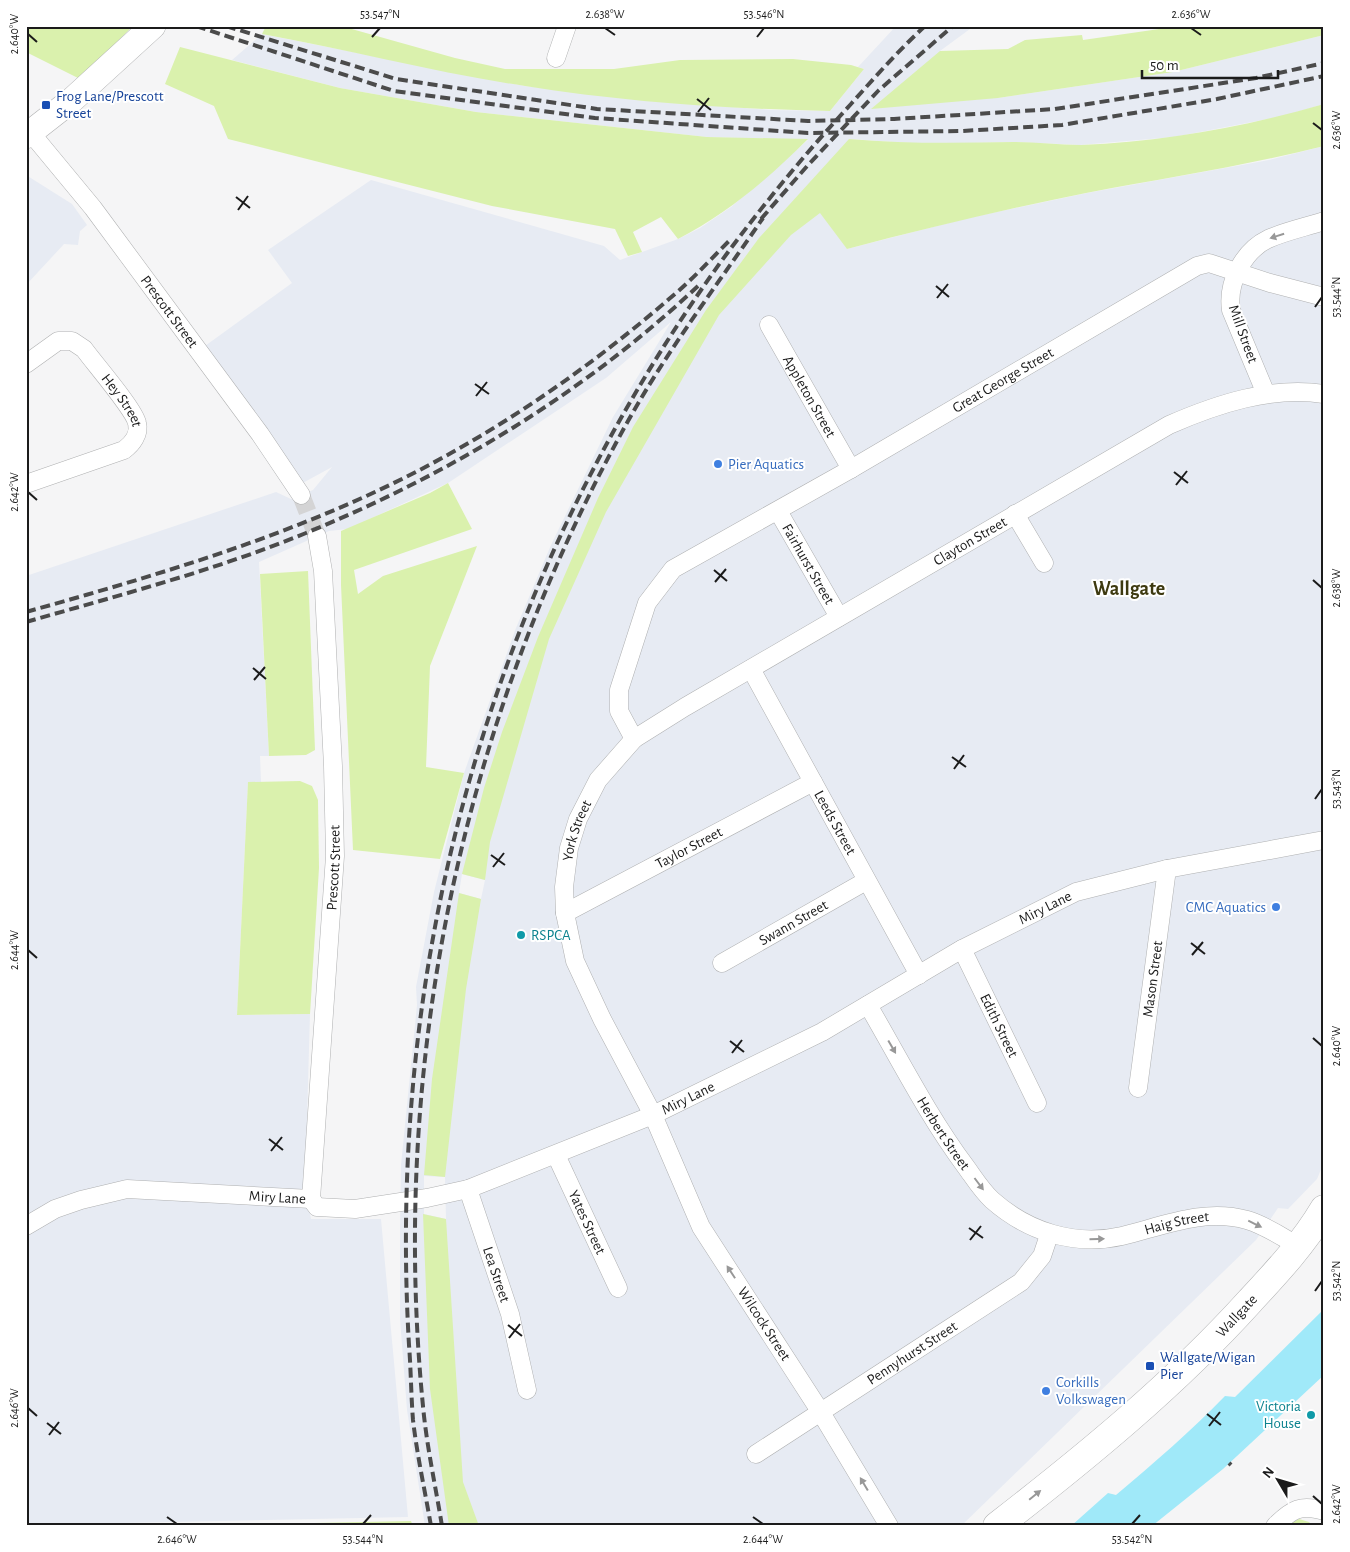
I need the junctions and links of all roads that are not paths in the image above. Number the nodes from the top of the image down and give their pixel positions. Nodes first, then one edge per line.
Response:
1 (154, 26) edge
2 (566, 27) edge
3 (556, 58) dead end
4 (28, 135) edge
5 (1324, 221) edge
6 (1237, 272) junction
7 (1324, 297) edge
8 (769, 325) dead end
9 (26, 364) edge
10 (1266, 394) junction
11 (1324, 394) edge
12 (851, 469) junction
13 (26, 484) edge
14 (301, 495) tunnel mouth
15 (778, 511) junction
16 (1015, 514) junction
17 (317, 536) tunnel mouth
18 (1044, 563) dead end
19 (839, 617) junction
20 (750, 669) junction
21 (634, 739) junction
22 (813, 782) junction
23 (1324, 840) edge
24 (1167, 869) junction
25 (866, 881) junction
26 (565, 913) junction
27 (962, 948) junction
28 (722, 963) dead end
29 (918, 975) junction
30 (868, 1005) junction
31 (1138, 1088) dead end
32 (1036, 1103) dead end
33 (653, 1115) junction
34 (556, 1155) junction
35 (468, 1189) junction
36 (311, 1199) junction
37 (1324, 1210) edge
38 (26, 1226) edge
39 (1049, 1235) junction
40 (1298, 1246) junction
41 (618, 1288) dead end
42 (527, 1390) dead end
43 (820, 1411) junction
44 (756, 1454) dead end
45 (1324, 1511) edge
46 (889, 1526) edge
47 (997, 1526) edge
48 (1275, 1526) edge

1 - 4 street
2 - 3 street
4 - 14 street, Prescott Street
5 -> 6 street
6 - 7 street, Great George Street
6 - 10 street, Mill Street
6 - 12 street, Great George Street
8 - 12 street, Appleton Street
9 - 13 street, Hey Street
10 - 11 street, Clayton Street
10 - 16 street, Clayton Street
12 - 15 street, Great George Street
15 - 19 street, Fairhurst Street
15 - 21 street, Great George Street
16 - 18 street
16 - 19 street, Clayton Street
17 - 36 street, Prescott Street
19 - 20 street, Clayton Street
20 - 21 street, Clayton Street
20 - 22 street, Leeds Street
21 - 26 street, York Street
22 - 25 street, Leeds Street
22 - 26 street, Taylor Street
23 - 24 street, Miry Lane
24 - 27 street, Miry Lane
24 - 31 street, Mason Street
25 - 28 street, Swann Street
25 - 29 street, Leeds Street
26 - 33 street, York Street
27 - 29 street, Miry Lane
27 - 32 street, Edith Street
29 - 30 street, Miry Lane
30 - 33 street, Miry Lane
30 -> 39 street, Herbert Street
33 - 34 street, Miry Lane
43 -> 33 street, Wilcock Street
34 - 35 street, Miry Lane
34 - 41 street, Yates Street
35 - 36 street, Miry Lane
35 - 42 street, Lea Street
36 - 38 street, Miry Lane
37 - 40 highway, Wallgate
39 -> 40 street, Haig Street
39 - 43 street, Pennyhurst Street
47 -> 40 highway, Wallgate
43 - 44 street, Pennyhurst Street
46 -> 43 street, Wilcock Street
45 - 48 street

